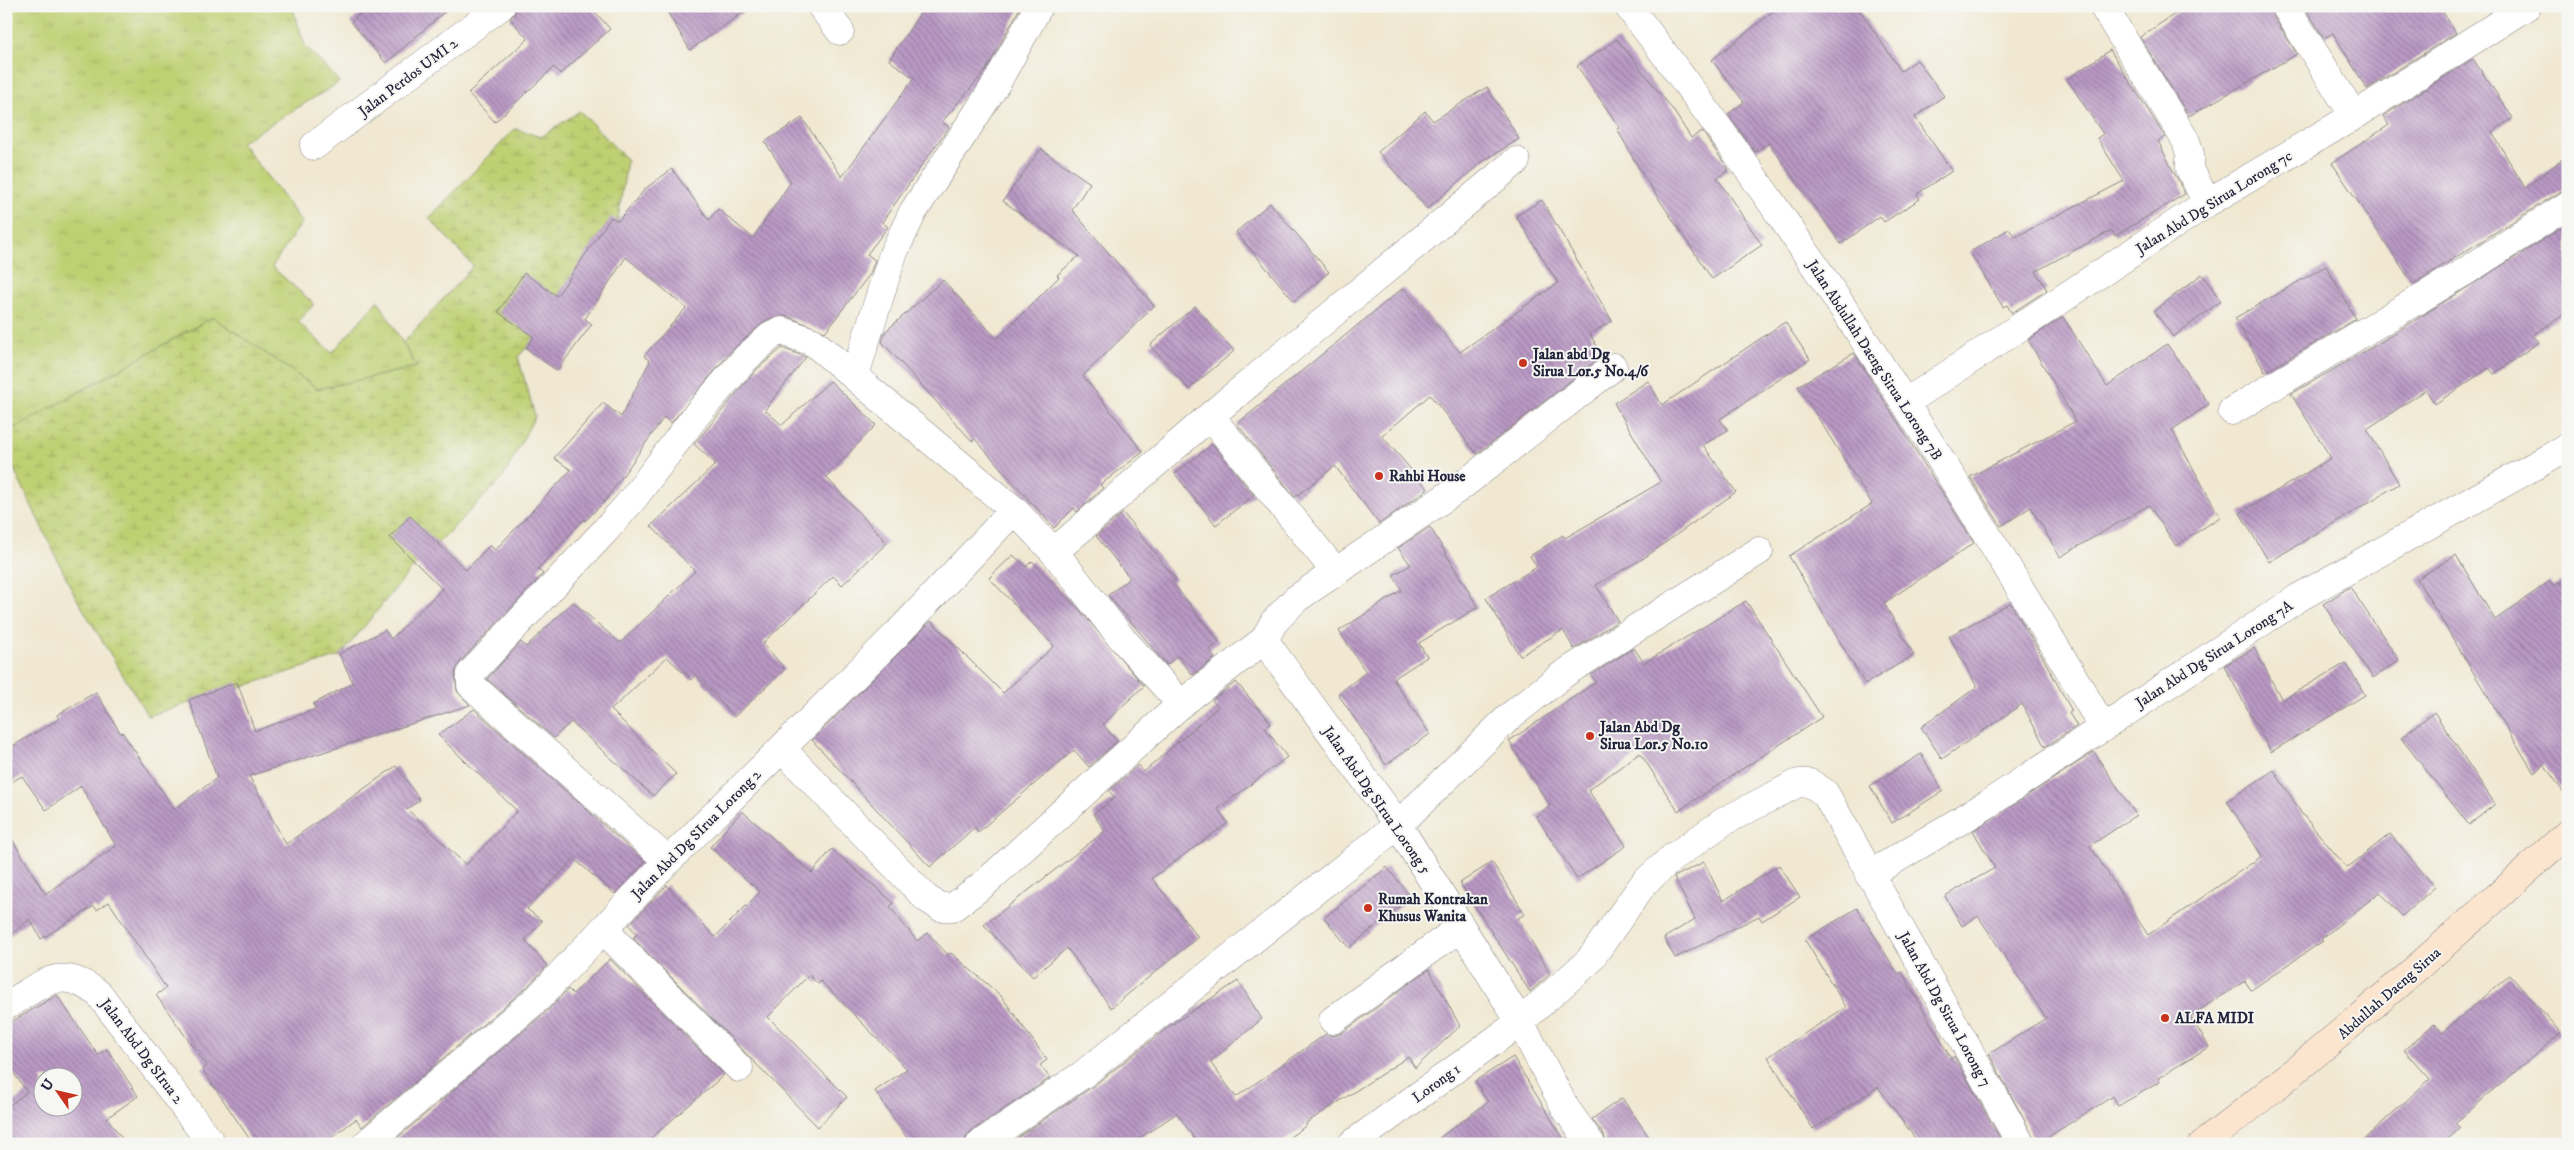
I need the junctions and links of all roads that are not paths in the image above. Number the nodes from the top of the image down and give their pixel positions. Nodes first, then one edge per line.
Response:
1 (501, 6) edge
2 (820, 6) edge
3 (1039, 6) edge
4 (1628, 6) edge
5 (2103, 6) edge
6 (2285, 6) edge
7 (2527, 6) edge
8 (840, 31) dead end
9 (2354, 116) junction
10 (314, 146) dead end
11 (1516, 161) dead end
12 (2207, 203) junction
13 (2568, 205) edge
14 (1613, 367) dead end
15 (855, 375) junction
16 (1904, 403) junction
17 (2232, 411) dead end
18 (1210, 416) junction
19 (2568, 446) edge
20 (1014, 510) junction
21 (1759, 551) dead end
22 (1054, 552) junction
23 (1335, 572) junction
24 (1264, 640) junction
25 (1181, 704) junction
26 (2103, 727) junction
27 (782, 749) junction
28 (1398, 825) junction
29 (2568, 834) edge
30 (668, 861) junction
31 (1869, 875) junction
32 (1461, 927) junction
33 (603, 929) junction
34 (6, 1006) edge
35 (1333, 1020) dead end
36 (1520, 1022) junction
37 (739, 1068) dead end
38 (212, 1144) edge
39 (366, 1144) edge
40 (980, 1144) edge
41 (1352, 1144) edge
42 (1591, 1144) edge
43 (2021, 1144) edge
44 (2203, 1144) edge

1 - 10 street, Jalan Perdos UMI 2
2 - 8 street
3 - 15 street
4 - 16 street, Jalan Abdullah Daeng Sirua Lorong 7B
5 - 12 street
6 - 9 street
7 - 9 street, Jalan Abd Dg Sirua Lorong 7c
9 - 12 street, Jalan Abd Dg Sirua Lorong 7c
11 - 18 street
12 - 16 street, Jalan Abd Dg Sirua Lorong 7c
13 - 17 street
14 - 23 street
15 - 20 street
15 - 30 street
16 - 26 street, Jalan Abdullah Daeng Sirua Lorong 7B
18 - 22 street
18 - 23 street
19 - 26 street, Jalan Abd Dg Sirua Lorong 7A
20 - 22 street
20 - 27 street, Jalan Abd Dg SIrua Lorong 2
21 - 28 street
22 - 25 street
23 - 24 street
24 - 25 street
24 - 28 street, Jalan Abd Dg SIrua Lorong 5
25 - 27 street
26 - 31 street, Jalan Abd Dg Sirua Lorong 7A
27 - 30 street, Jalan Abd Dg SIrua Lorong 2
28 - 32 street, Jalan Abd Dg SIrua Lorong 5
28 - 40 street
29 - 44 main road, Abdullah Daeng Sirua
30 - 33 street, Jalan Abd Dg SIrua Lorong 2
31 - 36 street, Jalan Abd Dg Sirua Lorong 7
31 - 43 street, Jalan Abd Dg Sirua Lorong 7
32 - 35 street
32 - 36 street, Jalan Abd Dg SIrua Lorong 5
33 - 37 street
33 - 39 street, Jalan Abd Dg SIrua Lorong 2
34 - 38 street, Jalan Abd Dg SIrua 2
36 - 41 street, Lorong 1
36 - 42 street, Jalan Abd Dg SIrua Lorong 5

